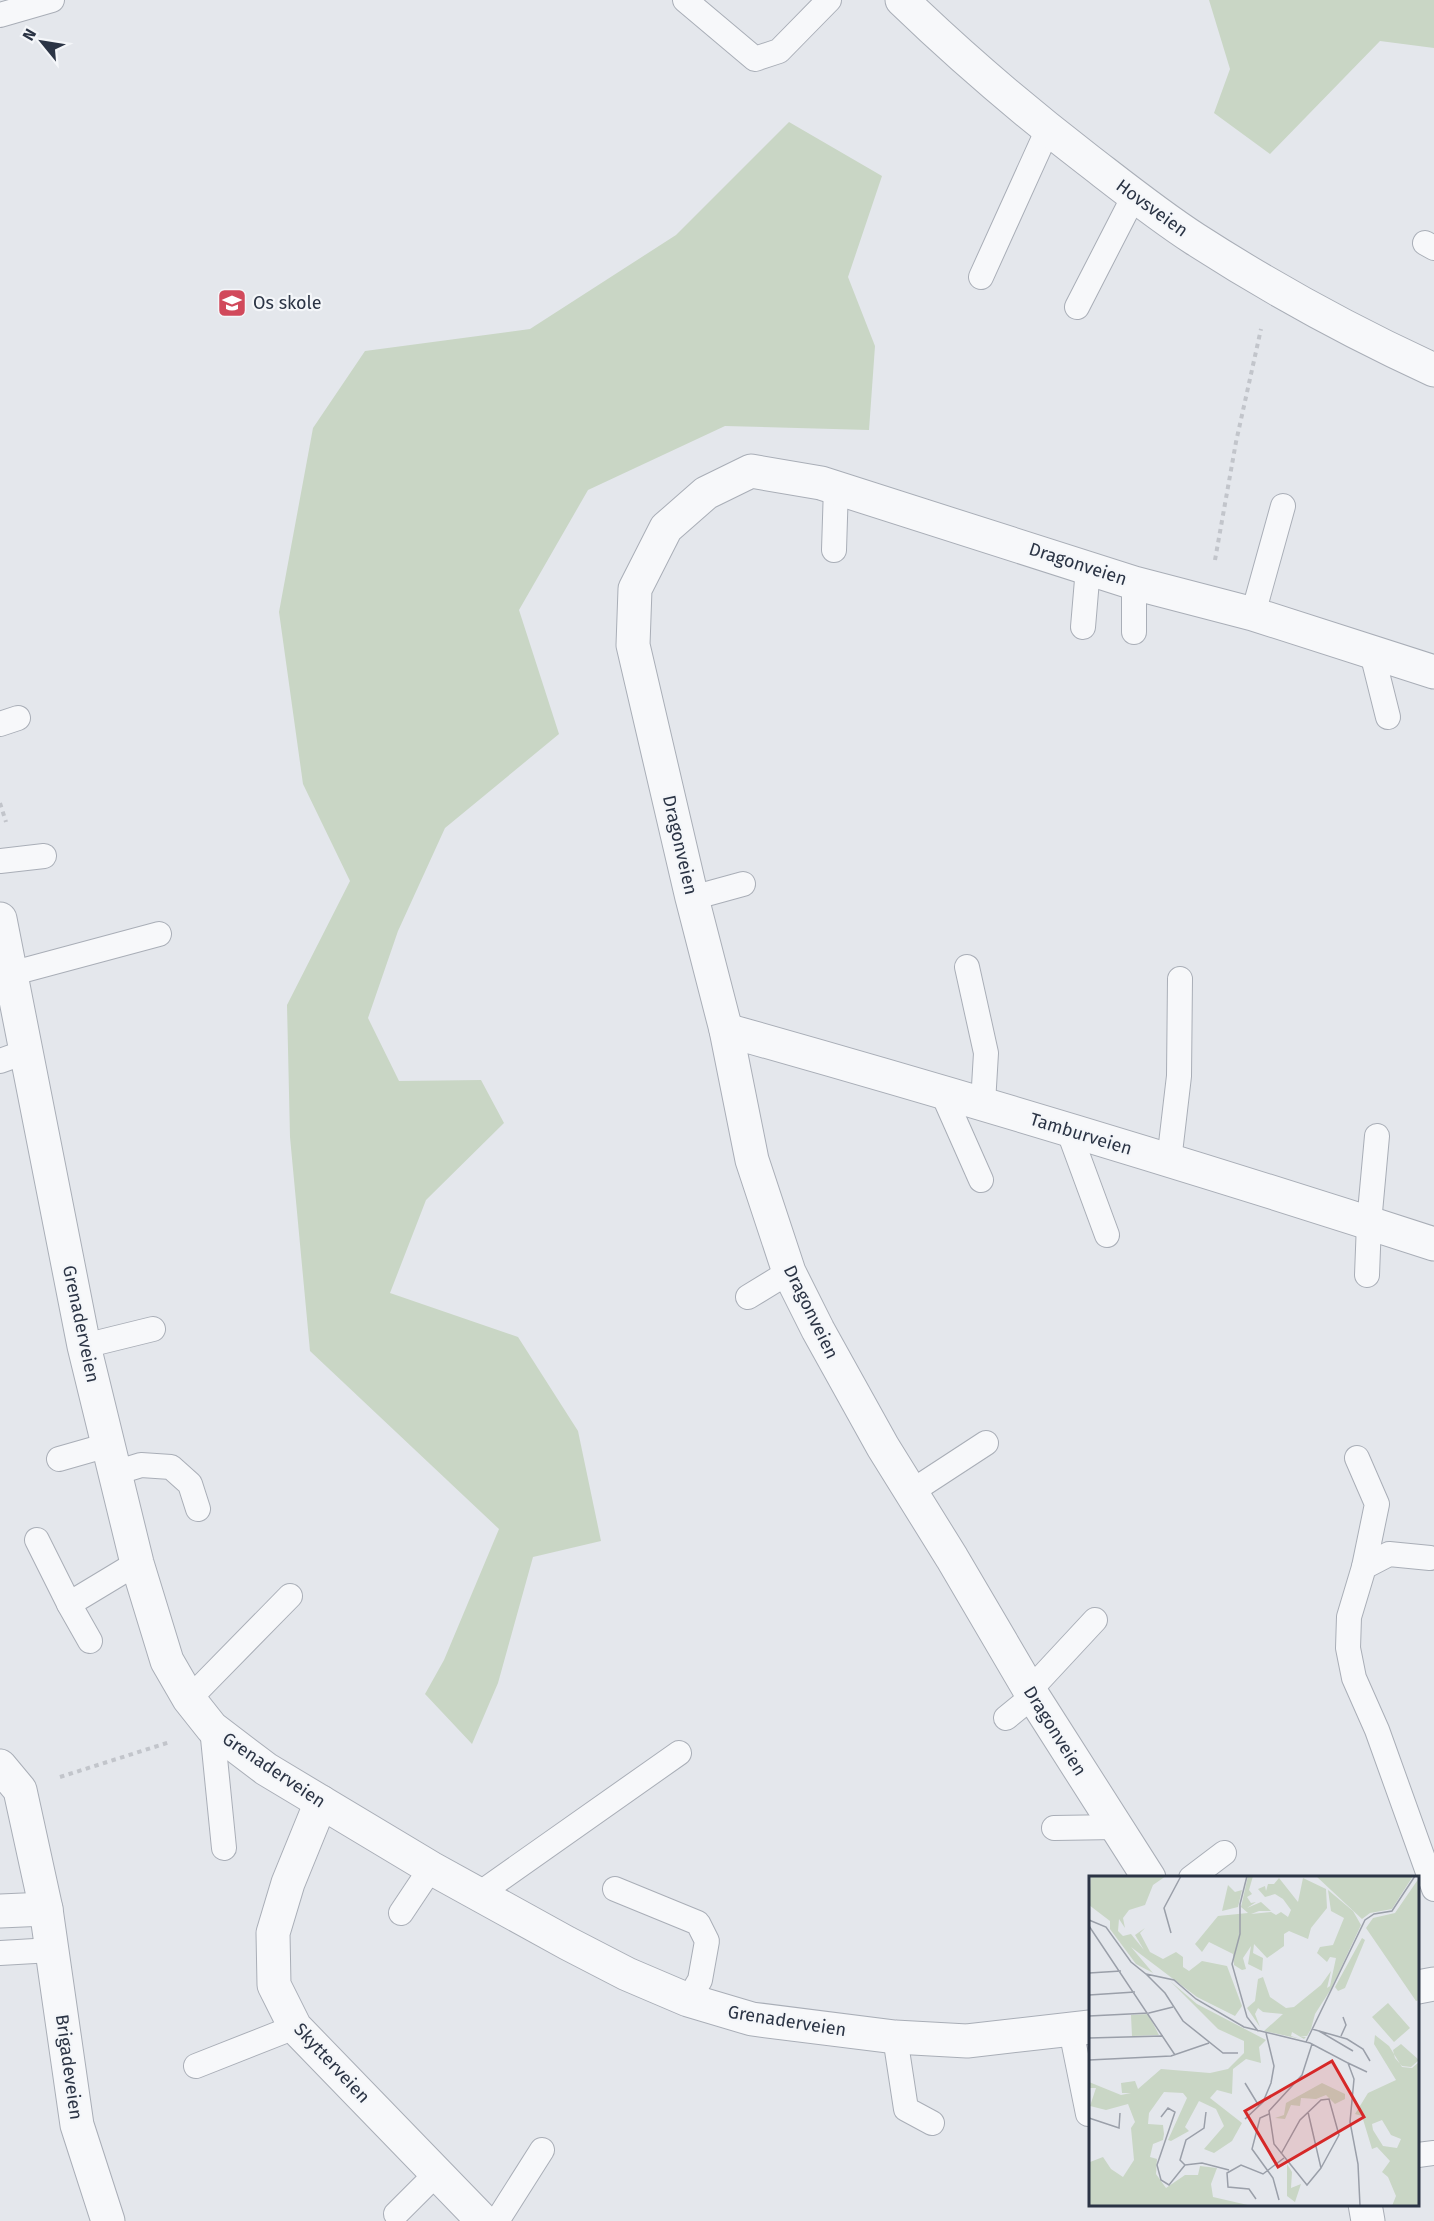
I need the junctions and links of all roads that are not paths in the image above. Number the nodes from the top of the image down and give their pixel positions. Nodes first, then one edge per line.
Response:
1 (52, 0) edge
2 (685, 0) edge
3 (830, 0) edge
4 (902, 0) edge
5 (0, 15) edge
6 (1048, 129) junction
7 (1134, 195) junction
8 (981, 277) dead end
9 (1077, 307) dead end
10 (1434, 370) edge
11 (836, 487) junction
12 (1283, 506) dead end
13 (834, 550) dead end
14 (1088, 568) junction
15 (1134, 583) junction
16 (1253, 615) junction
17 (1083, 627) dead end
18 (1134, 632) dead end
19 (1372, 653) junction
20 (1434, 672) edge
21 (1388, 717) dead end
22 (44, 856) dead end
23 (7, 860) edge
24 (743, 884) dead end
25 (692, 898) junction
26 (0, 922) edge
27 (159, 934) dead end
28 (967, 968) dead end
29 (10, 974) junction
30 (1180, 979) dead end
31 (726, 1030) junction
32 (13, 1057) edge
33 (942, 1092) junction
34 (983, 1103) junction
35 (1070, 1132) junction
36 (1377, 1136) dead end
37 (1169, 1161) junction
38 (981, 1179) dead end
39 (1369, 1223) junction
40 (1107, 1235) dead end
41 (1434, 1244) edge
42 (789, 1272) junction
43 (1367, 1275) dead end
44 (748, 1298) dead end
45 (153, 1329) dead end
46 (84, 1346) junction
47 (986, 1443) dead end
48 (1357, 1458) dead end
49 (59, 1459) dead end
50 (112, 1459) junction
51 (911, 1492) junction
52 (198, 1509) dead end
53 (37, 1540) dead end
54 (1430, 1558) dead end
55 (137, 1563) junction
56 (1364, 1567) junction
57 (290, 1596) dead end
58 (69, 1604) junction
59 (1095, 1620) dead end
60 (90, 1641) dead end
61 (1031, 1694) junction
62 (189, 1699) junction
63 (1006, 1718) dead end
64 (212, 1728) junction
65 (679, 1753) dead end
66 (10, 1778) edge
67 (321, 1802) junction
68 (1116, 1827) junction
69 (1054, 1828) dead end
70 (224, 1848) dead end
71 (1224, 1853) dead end
72 (431, 1868) junction
73 (1148, 1876) edge
74 (1194, 1876) edge
75 (615, 1889) dead end
76 (1434, 1889) edge
77 (479, 1894) junction
78 (46, 1909) junction
79 (0, 1911) edge
80 (401, 1913) dead end
81 (52, 1950) junction
82 (0, 1953) edge
83 (1434, 1984) edge
84 (1419, 1986) edge
85 (688, 2000) junction
86 (295, 2027) junction
87 (1081, 2029) edge
88 (895, 2037) junction
89 (196, 2066) dead end
90 (1088, 2114) dead end
91 (932, 2123) dead end
92 (542, 2150) dead end
93 (1434, 2153) edge
94 (1419, 2155) edge
95 (436, 2174) junction
96 (1365, 2206) edge
97 (396, 2214) dead end
98 (108, 2221) edge
99 (483, 2221) edge
100 (497, 2221) edge
101 (1368, 2221) edge

1 - 5 lane
2 - 3 lane
4 - 6 street, Hovsveien
6 - 7 street, Hovsveien
6 - 8 lane
7 - 9 lane
7 - 10 street, Hovsveien
11 - 13 lane
11 - 14 street, Dragonveien
11 - 25 street, Dragonveien
12 - 16 lane
14 - 15 street, Dragonveien
14 - 17 lane
15 - 16 street, Dragonveien
15 - 18 lane
16 - 19 street, Dragonveien
19 - 20 street, Dragonveien
19 - 21 lane
22 - 23 lane
24 - 25 lane
25 - 31 street, Dragonveien
26 - 29 street, Grenaderveien
27 - 29 lane
28 - 34 lane
29 - 32 street, Grenaderveien
30 - 37 lane
31 - 33 street, Tamburveien
31 - 42 street, Dragonveien
32 - 46 street, Grenaderveien
33 - 34 street, Tamburveien
33 - 38 lane
34 - 35 street, Tamburveien
35 - 37 street, Tamburveien
35 - 40 lane
36 - 39 lane
37 - 39 street, Tamburveien
39 - 41 street, Tamburveien
39 - 43 lane
42 - 44 lane
42 - 51 street, Dragonveien
45 - 46 lane
46 - 50 street, Grenaderveien
47 - 51 lane
48 - 56 lane
49 - 50 lane
50 - 52 lane
50 - 55 street, Grenaderveien
51 - 61 street, Dragonveien
53 - 58 lane
54 - 56 lane
55 - 58 lane
55 - 62 street, Grenaderveien
56 - 76 lane
57 - 62 lane
58 - 60 lane
59 - 61 lane
61 - 63 lane
61 - 68 street, Dragonveien
62 - 64 street, Grenaderveien
64 - 67 street, Grenaderveien
64 - 70 lane
65 - 77 lane
66 - 78 street, Brigadeveien
67 - 72 street, Grenaderveien
67 - 86 street, Skytterveien
68 - 69 lane
68 - 73 street, Dragonveien
71 - 74 lane
72 - 77 street, Grenaderveien
72 - 80 lane
75 - 85 lane
77 - 85 street, Grenaderveien
78 - 79 street
78 - 81 street, Brigadeveien
81 - 82 lane
81 - 98 street, Brigadeveien
83 - 84 street
85 - 88 street, Grenaderveien
86 - 89 lane
86 - 95 street, Skytterveien
87 - 88 street, Grenaderveien
87 - 90 lane
88 - 91 lane
92 - 100 lane
93 - 94 lane
95 - 97 lane
95 - 99 street, Skytterveien
96 - 101 street

